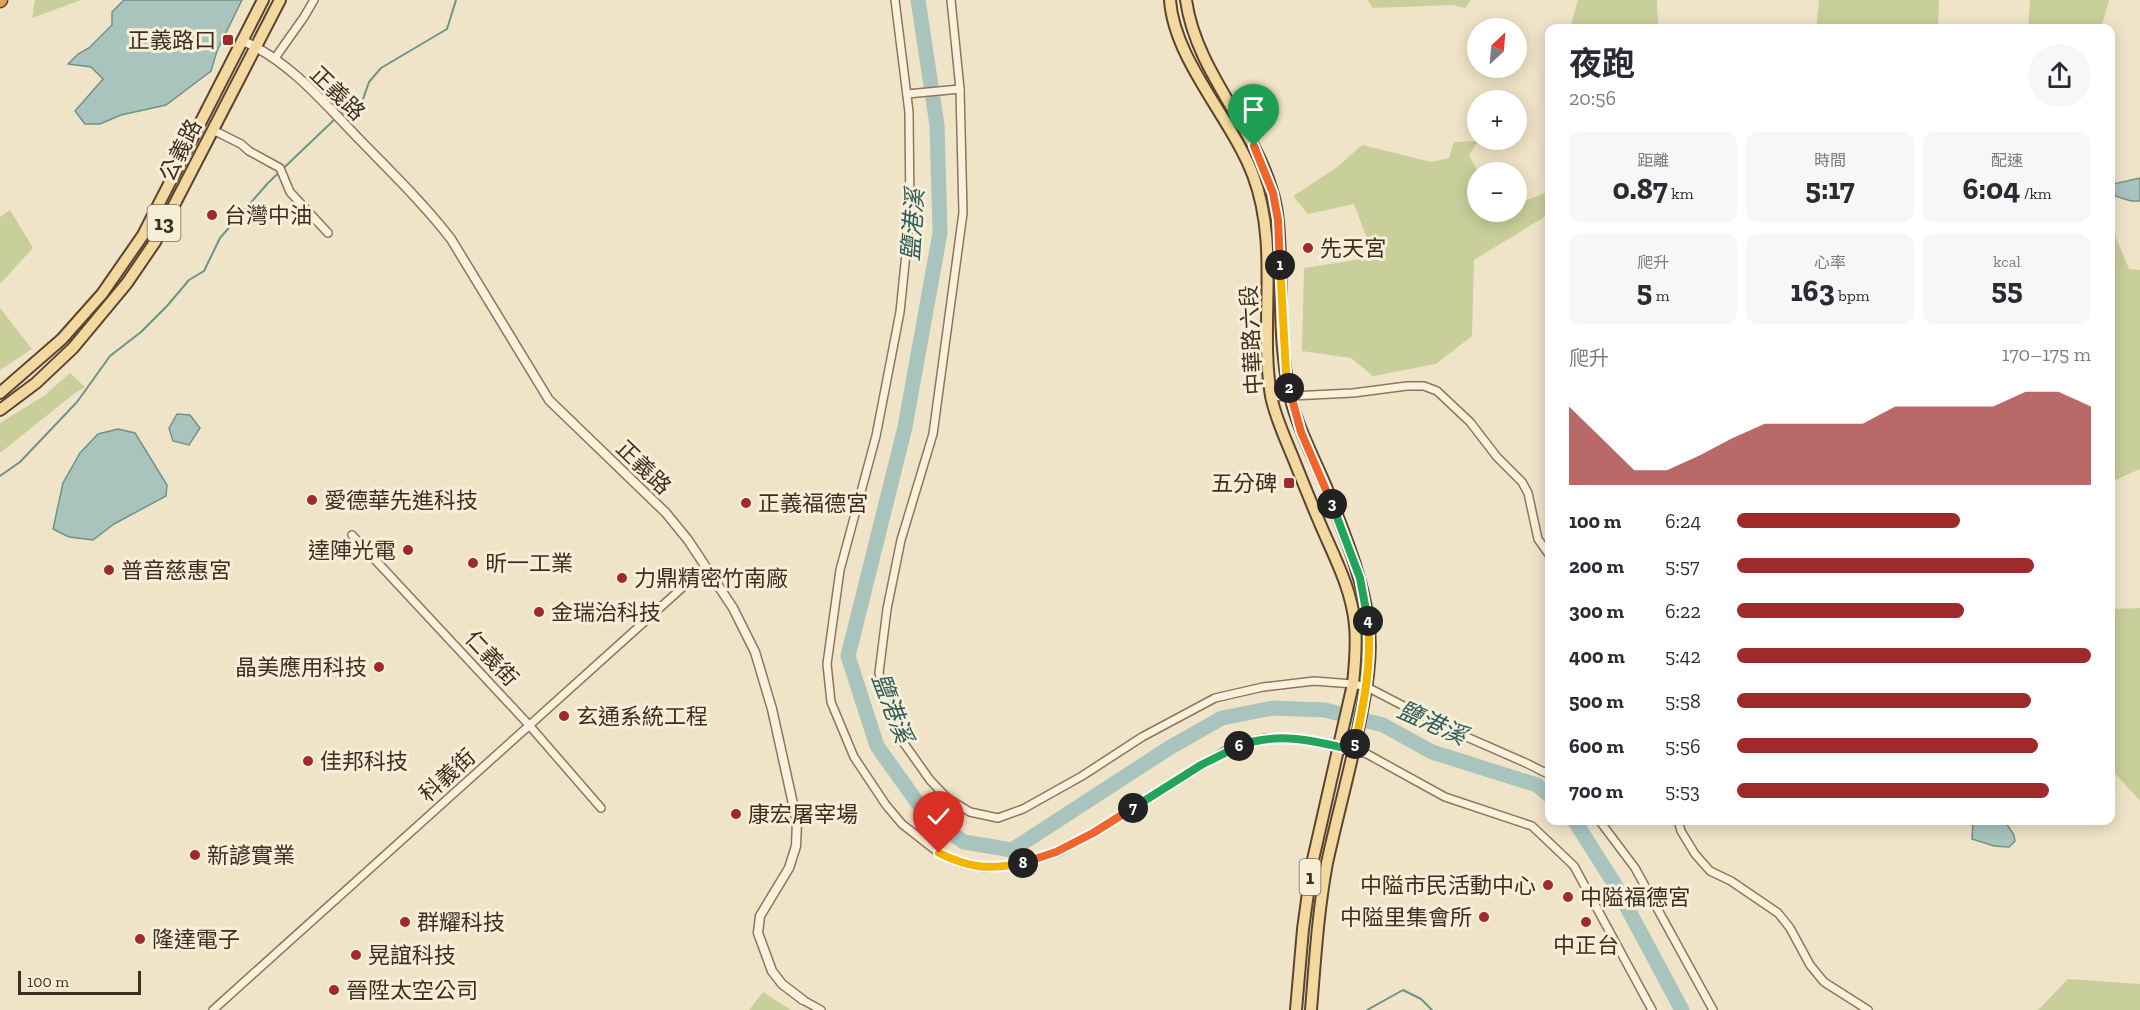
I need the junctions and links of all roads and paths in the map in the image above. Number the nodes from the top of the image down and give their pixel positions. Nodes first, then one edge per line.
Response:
1 (263, 0) edge
2 (280, 0) edge
3 (314, 0) edge
4 (895, 0) edge
5 (951, 0) edge
6 (1170, 0) edge
7 (1186, 0) edge
8 (243, 41) junction
9 (256, 47) junction
10 (276, 58) junction
11 (960, 89) junction
12 (907, 94) junction
13 (213, 130) junction
14 (328, 232) dead end
15 (0, 393) edge
16 (1290, 395) junction
17 (1271, 397) junction
18 (0, 410) edge
19 (352, 535) dead end
20 (1545, 549) edge
21 (708, 571) junction
22 (1353, 684) junction
23 (1367, 687) junction
24 (530, 725) junction
25 (1339, 747) junction
26 (1353, 750) junction
27 (1545, 772) edge
28 (601, 808) dead end
29 (1603, 825) edge
30 (1680, 825) edge
31 (803, 1000) joint
32 (213, 1010) edge
33 (821, 1010) edge
34 (1296, 1010) edge
35 (1311, 1010) edge
36 (1652, 1010) edge
37 (1713, 1010) edge
38 (1868, 1010) edge

1 - 8 main road, 公義路 / 13
2 - 9 main road, 公義路 / 13
3 - 10 street
4 - 12 street
5 - 11 street
6 - 17 main road, 中華路六段 / 1
7 - 16 main road, 中華路六段 / 1
8 - 9 street, 正義路
8 - 15 main road, 公義路 / 13
9 - 10 street, 正義路
9 - 13 main road, 公義路 / 13
10 - 21 street, 正義路
11 - 12 street
11 - 22 street
12 - 25 street
13 - 14 street
13 - 18 main road, 公義路 / 13
16 - 17 street
16 - 20 street
16 - 23 main road, 中華路六段 / 1
17 - 22 main road, 中華路六段 / 1
19 - 24 street, 仁義街
21 - 24 street, 科義街
21 - 31 street, 正義路
22 - 23 street
22 - 25 main road, 1
23 - 26 main road, 1
23 - 27 street
24 - 28 street, 仁義街
24 - 32 street, 科義街
25 - 26 street
25 - 34 main road, 1
26 - 35 main road, 1
26 - 36 street
29 - 37 street
30 - 38 street
31 - 33 street

